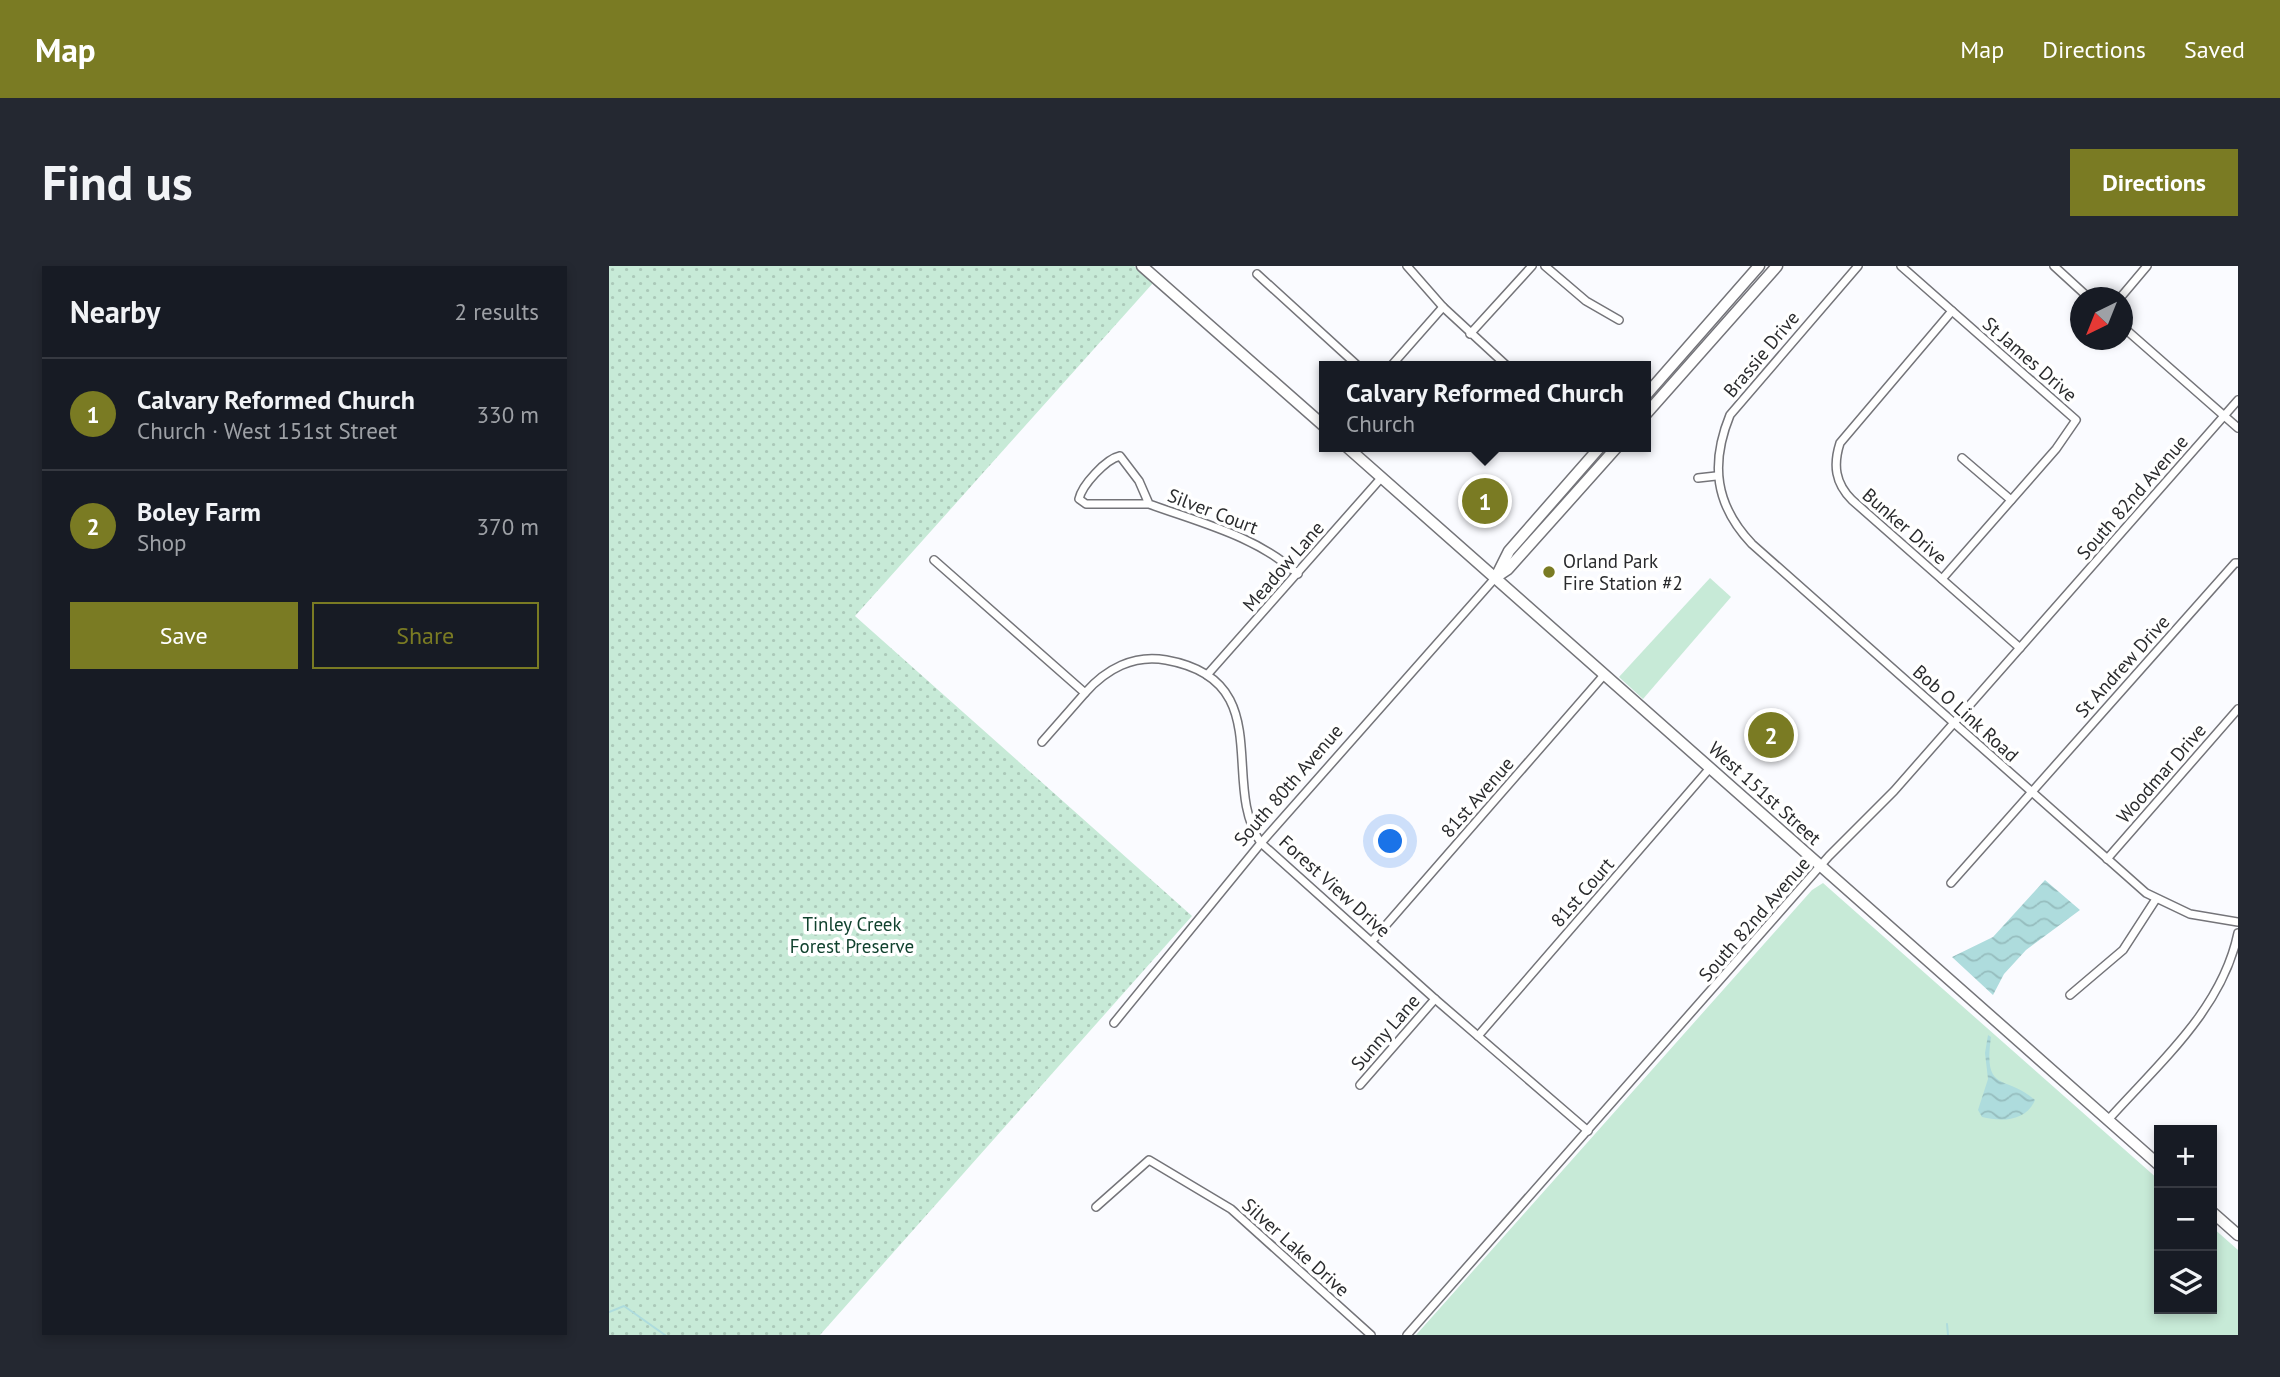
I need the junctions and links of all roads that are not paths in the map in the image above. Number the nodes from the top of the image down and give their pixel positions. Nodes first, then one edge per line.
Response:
1 (1142, 266) edge
2 (1407, 266) edge
3 (1531, 266) edge
4 (1545, 266) edge
5 (1759, 266) edge
6 (1777, 266) edge
7 (1858, 266) edge
8 (1901, 266) edge
9 (2054, 266) edge
10 (2147, 266) edge
11 (1257, 274) dead end
12 (2077, 287) edge
13 (2129, 287) edge
14 (1443, 307) junction
15 (1952, 311) junction
16 (1619, 320) dead end
17 (1470, 334) junction
18 (2133, 336) edge
19 (1353, 361) edge
20 (1395, 361) edge
21 (1501, 361) edge
22 (1651, 389) edge
23 (2238, 400) edge
24 (1651, 408) edge
25 (2224, 416) junction
26 (1319, 422) edge
27 (2238, 428) edge
28 (1353, 452) edge
29 (1595, 452) edge
30 (1605, 452) edge
31 (1612, 452) edge
32 (1609, 455) junction
33 (1962, 458) dead end
34 (1716, 476) junction
35 (1382, 477) junction
36 (1698, 478) dead end
37 (2011, 500) junction
38 (1149, 504) junction
39 (934, 560) dead end
40 (2238, 564) edge
41 (1298, 574) junction
42 (1496, 577) junction
43 (1942, 579) junction
44 (2020, 648) junction
45 (1207, 675) junction
46 (1604, 675) junction
47 (1085, 693) junction
48 (2238, 709) edge
49 (1954, 723) junction
50 (1042, 742) dead end
51 (1710, 768) junction
52 (2031, 792) junction
53 (1261, 842) junction
54 (2107, 859) junction
55 (1821, 867) junction
56 (1951, 883) dead end
57 (2156, 899) junction
58 (2238, 922) edge
59 (2238, 933) edge
60 (1373, 940) junction
61 (2070, 995) dead end
62 (1434, 999) junction
63 (1114, 1023) dead end
64 (1478, 1036) junction
65 (1360, 1085) dead end
66 (2108, 1120) junction
67 (1588, 1131) junction
68 (2154, 1161) edge
69 (1096, 1207) dead end
70 (2217, 1216) edge
71 (2236, 1229) edge
72 (1371, 1335) edge
73 (1408, 1335) edge

1 - 26 street
2 - 14 street
3 - 17 street
4 - 16 street
5 - 22 street
6 - 24 street
7 - 34 street, Brassie Drive
8 - 15 street, St James Drive
9 - 12 street
10 - 13 street
11 - 19 street
14 - 17 street
14 - 20 street
15 - 37 street, St James Drive
15 - 43 street, Bunker Drive
17 - 21 street
18 - 25 street
23 - 25 street, South 82nd Avenue
25 - 27 street
25 - 44 street, South 82nd Avenue
28 - 35 street, West 151st Street
29 - 42 street, South 80th Avenue
30 - 32 street
31 - 32 street, South 80th Avenue
32 - 42 street, South 80th Avenue
33 - 37 street
34 - 36 street
34 - 49 street, Bob O Link Road
35 - 41 street, Meadow Lane
35 - 42 street, West 151st Street
37 - 43 street, St James Drive
38 - 38 street, Silver Court
38 - 41 street, Silver Court
39 - 47 street
40 - 52 street, St Andrew Drive
41 - 45 street, Meadow Lane
42 - 46 street, West 151st Street
42 - 53 street, South 80th Avenue
43 - 44 street, Bunker Drive
44 - 49 street, South 82nd Avenue
45 - 47 street, Forest View Drive
45 - 53 street, Forest View Drive
46 - 51 street, West 151st Street
46 - 60 street, 81st Avenue
47 - 50 street, Forest View Drive
48 - 54 street, Woodmar Drive
49 - 52 street, Bob O Link Road
49 - 55 street, South 82nd Avenue
51 - 55 street, West 151st Street
51 - 64 street, 81st Court
52 - 54 street, Bob O Link Road
52 - 56 street, St Andrew Drive
53 - 60 street, Forest View Drive
53 - 63 street, South 80th Avenue
54 - 57 street, Bob O Link Road
55 - 66 street, West 151st Street
55 - 67 street, South 82nd Avenue
57 - 58 street, Bob O Link Road
57 - 61 street
59 - 66 street
60 - 62 street, Forest View Drive
62 - 64 street, Forest View Drive
62 - 65 street, Sunny Lane
64 - 67 street, Forest View Drive
66 - 68 street, West 151st Street
67 - 73 street, South 82nd Avenue
69 - 72 street, Silver Lake Drive
70 - 71 street

